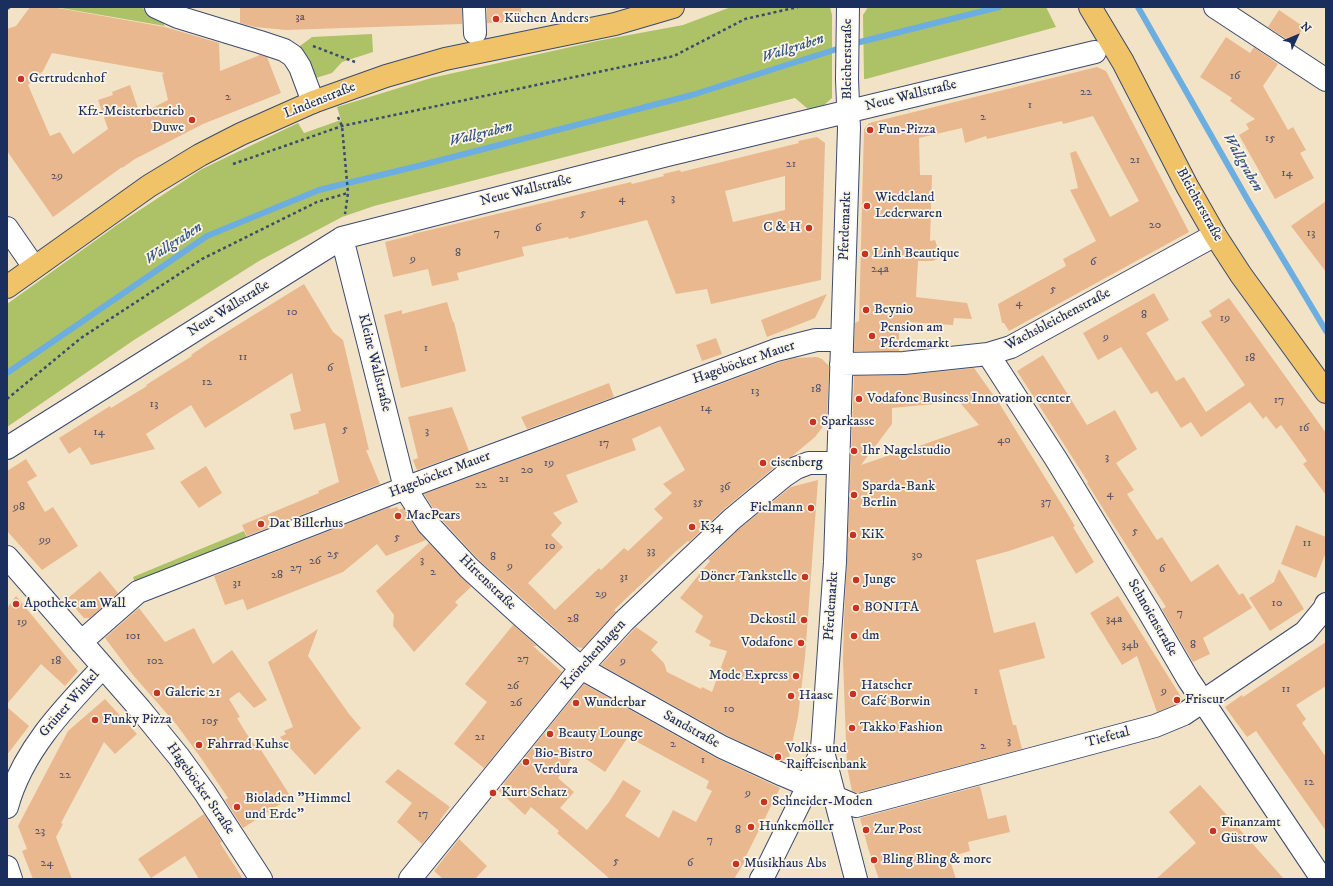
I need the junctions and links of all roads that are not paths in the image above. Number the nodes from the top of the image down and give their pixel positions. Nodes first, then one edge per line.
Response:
1 (156, 7) edge
2 (474, 7) edge
3 (673, 7) edge
4 (1090, 7) edge
5 (1214, 7) edge
6 (847, 11) edge
7 (475, 33) dead end
8 (1095, 52) dead end
9 (1326, 80) edge
10 (313, 102) junction
11 (848, 112) junction
12 (7, 228) edge
13 (1214, 236) junction
14 (342, 238) junction
15 (34, 267) junction
16 (7, 287) edge
17 (842, 340) junction
18 (988, 354) junction
19 (847, 364) junction
20 (1326, 392) edge
21 (7, 448) edge
22 (838, 463) junction
23 (405, 488) junction
24 (9, 565) edge
25 (1326, 604) edge
26 (81, 642) junction
27 (103, 667) junction
28 (581, 668) junction
29 (1203, 700) junction
30 (822, 748) junction
31 (808, 786) junction
32 (834, 796) junction
33 (7, 807) edge
34 (7, 867) edge
35 (854, 874) edge
36 (11, 879) edge
37 (261, 879) edge
38 (410, 879) edge
39 (761, 879) edge
40 (1322, 879) edge

1 - 10 street
2 - 7 street
3 - 10 main road, Lindenstraße
4 - 13 main road, Bleicherstraße
5 - 9 street
6 - 11 street, Bleicherstraße
8 - 11 street, Neue Wallstraße
10 - 15 main road, Lindenstraße
11 - 14 street, Neue Wallstraße
11 - 17 street, Pferdemarkt
12 - 15 street
13 - 18 street, Wachsbleichenstraße
13 - 20 main road, Bleicherstraße
14 - 21 street, Neue Wallstraße
14 - 23 street, Kleine Wallstraße
15 - 16 main road, Lindenstraße
17 - 19 street, Pferdemarkt
17 - 23 street, Hageböcker Mauer
18 - 19 street, Wachsbleichenstraße
18 - 29 street, Schnoienstraße
19 - 22 street, Pferdemarkt
22 - 28 street, Krönchenhagen
22 - 30 street, Pferdemarkt
23 - 26 street, Hageböcker Mauer
23 - 28 street, Hirtenstraße
24 - 26 street, Hageböcker Straße
25 - 29 street, Tiefetal
26 - 27 street, Hageböcker Straße
27 - 33 street, Grüner Winkel
27 - 37 street, Hageböcker Straße
28 - 31 street, Sandstraße
28 - 38 street, Krönchenhagen
29 - 32 street, Tiefetal
29 - 40 street, Schnoienstraße
30 - 31 street, Pferdemarkt
30 - 32 street, Pferdemarkt
31 - 32 street
31 - 39 street, Pferdemarkt
32 - 35 street, Pferdemarkt
34 - 36 street

